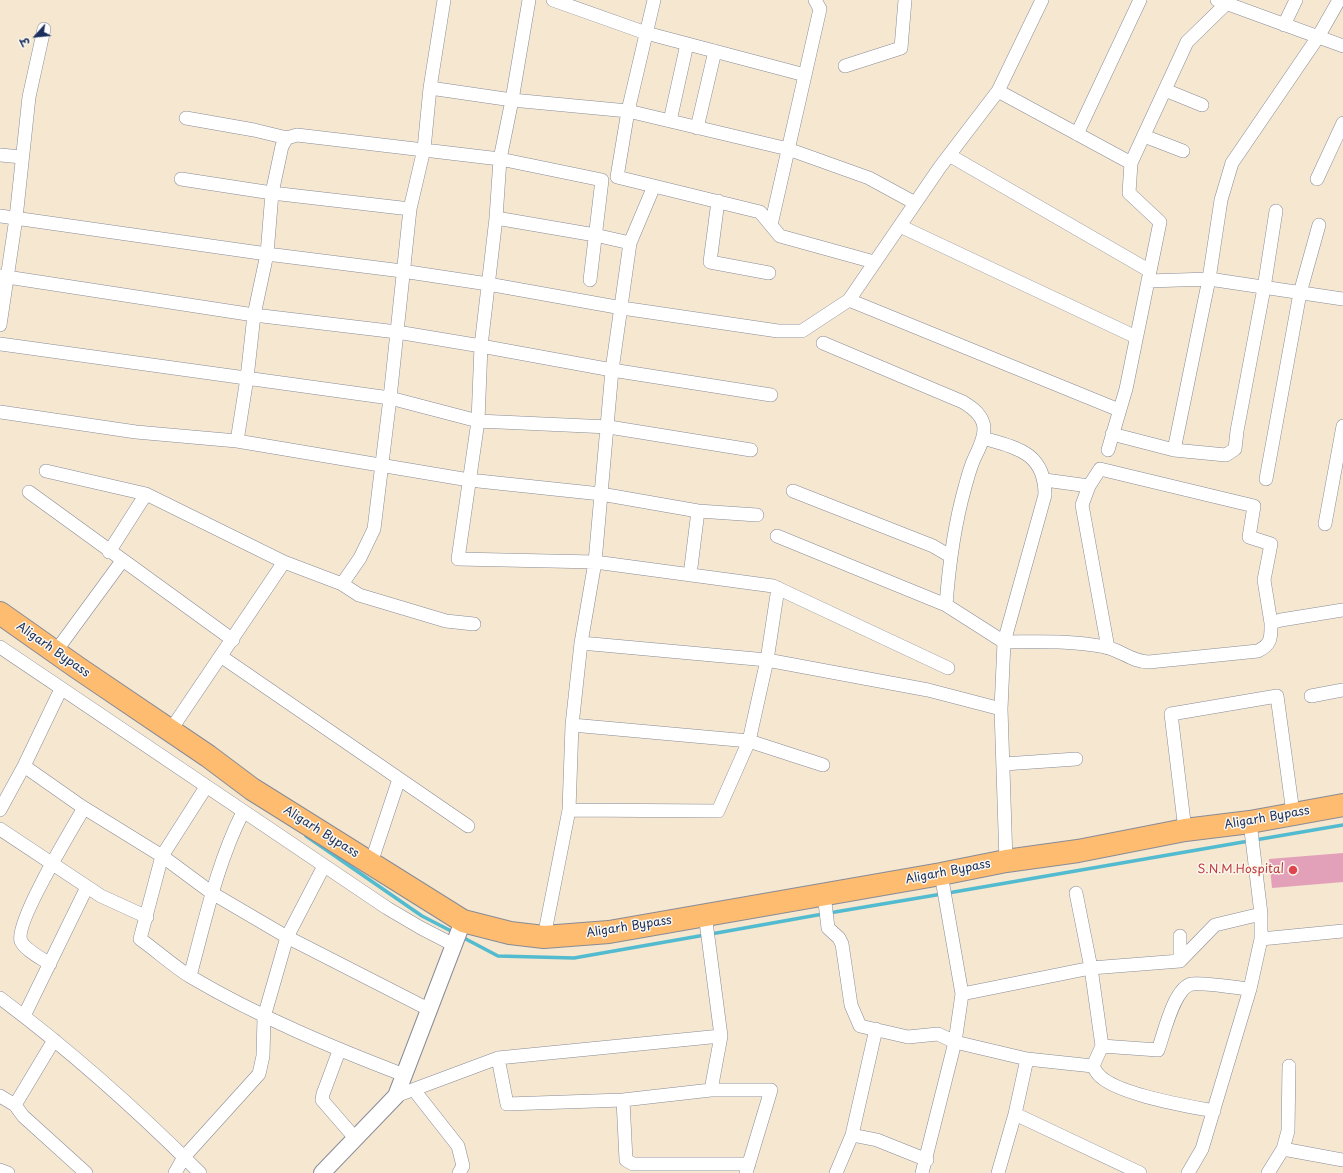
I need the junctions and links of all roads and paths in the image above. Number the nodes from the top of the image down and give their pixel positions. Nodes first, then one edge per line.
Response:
1 (444, 0) edge
2 (529, 0) edge
3 (553, 0) edge
4 (654, 0) edge
5 (815, 0) edge
6 (905, 0) edge
7 (1042, 0) edge
8 (1140, 0) edge
9 (1296, 0) edge
10 (1339, 0) edge
11 (1225, 1) edge
12 (1284, 25) junction
13 (44, 29) dead end
14 (646, 33) junction
15 (1318, 37) junction
16 (687, 44) junction
17 (1343, 46) edge
18 (715, 51) junction
19 (845, 66) dead end
20 (805, 75) junction
21 (430, 88) junction
22 (1165, 90) junction
23 (998, 91) junction
24 (512, 100) junction
25 (1202, 105) dead end
26 (628, 111) junction
27 (186, 118) dead end
28 (670, 121) junction
29 (1343, 123) edge
30 (698, 128) junction
31 (1077, 134) junction
32 (1144, 136) junction
33 (287, 138) junction
34 (424, 149) junction
35 (788, 149) junction
36 (1183, 151) dead end
37 (0, 155) edge
38 (949, 155) junction
39 (22, 157) junction
40 (500, 159) junction
41 (1131, 163) junction
42 (617, 177) junction
43 (181, 179) dead end
44 (1317, 179) dead end
45 (602, 180) junction
46 (654, 186) junction
47 (272, 193) junction
48 (718, 201) junction
49 (916, 203) junction
50 (775, 208) junction
51 (410, 209) junction
52 (1276, 211) dead end
53 (760, 212) junction
54 (0, 216) edge
55 (16, 218) junction
56 (496, 218) junction
57 (771, 225) junction
58 (1319, 225) dead end
59 (900, 226) junction
60 (594, 235) junction
61 (630, 243) junction
62 (267, 254) junction
63 (874, 262) junction
64 (402, 271) junction
65 (769, 273) dead end
66 (4, 276) edge
67 (1149, 276) junction
68 (1209, 279) junction
69 (590, 280) dead end
70 (488, 284) junction
71 (1264, 288) junction
72 (1300, 293) junction
73 (1343, 299) edge
74 (849, 300) junction
75 (622, 308) junction
76 (254, 315) junction
77 (0, 325) edge
78 (397, 332) junction
79 (1136, 337) junction
80 (822, 343) dead end
81 (0, 344) edge
82 (481, 346) junction
83 (612, 370) junction
84 (247, 378) junction
85 (771, 395) dead end
86 (390, 398) junction
87 (1119, 410) junction
88 (0, 412) edge
89 (478, 421) junction
90 (1343, 426) edge
91 (609, 427) junction
92 (1112, 434) junction
93 (983, 438) junction
94 (237, 442) junction
95 (751, 450) dead end
96 (1108, 450) dead end
97 (1174, 450) junction
98 (382, 464) junction
99 (46, 471) dead end
100 (1266, 479) dead end
101 (469, 480) junction
102 (1045, 480) junction
103 (1089, 486) junction
104 (793, 491) dead end
105 (29, 492) dead end
106 (146, 494) junction
107 (600, 494) junction
108 (698, 511) junction
109 (757, 515) dead end
110 (1325, 524) dead end
111 (777, 536) dead end
112 (109, 552) junction
113 (950, 556) junction
114 (122, 561) junction
115 (284, 562) junction
116 (595, 562) junction
117 (690, 575) junction
118 (342, 584) junction
119 (778, 588) junction
120 (946, 606) junction
121 (1343, 610) edge
122 (0, 613) edge
123 (1271, 623) junction
124 (474, 624) dead end
125 (233, 640) junction
126 (1004, 642) junction
127 (581, 643) junction
128 (0, 647) edge
129 (1108, 648) junction
130 (56, 651) junction
131 (222, 657) junction
132 (767, 660) junction
133 (948, 668) dead end
134 (61, 689) junction
135 (1343, 690) edge
136 (1311, 696) dead end
137 (1001, 710) junction
138 (572, 725) junction
139 (170, 731) junction
140 (749, 741) junction
141 (1076, 759) dead end
142 (1004, 764) junction
143 (823, 765) dead end
144 (24, 766) junction
145 (400, 779) junction
146 (206, 787) junction
147 (1343, 805) edge
148 (84, 808) junction
149 (0, 810) edge
150 (569, 810) junction
151 (243, 812) junction
152 (1293, 813) junction
153 (468, 826) dead end
154 (1250, 827) junction
155 (0, 829) edge
156 (1184, 830) junction
157 (162, 856) junction
158 (1006, 860) junction
159 (52, 863) junction
160 (371, 863) junction
161 (324, 866) junction
162 (941, 879) junction
163 (88, 887) junction
164 (212, 893) junction
165 (1076, 893) dead end
166 (824, 897) junction
167 (1261, 914) junction
168 (147, 916) junction
169 (706, 919) junction
170 (1343, 931) edge
171 (458, 933) junction
172 (1180, 936) dead end
173 (287, 937) junction
174 (544, 937) junction
175 (1261, 939) junction
176 (1180, 961) junction
177 (50, 964) junction
178 (1091, 968) junction
179 (190, 976) junction
180 (1250, 989) junction
181 (962, 994) junction
182 (0, 998) edge
183 (430, 1010) junction
184 (24, 1016) junction
185 (264, 1017) junction
186 (876, 1029) junction
187 (721, 1036) junction
188 (54, 1040) junction
189 (955, 1042) junction
190 (1102, 1046) junction
191 (339, 1051) junction
192 (498, 1058) junction
193 (1027, 1059) junction
194 (1093, 1066) junction
195 (1289, 1066) dead end
196 (404, 1074) junction
197 (414, 1090) junction
198 (711, 1090) junction
199 (0, 1096) edge
200 (396, 1096) junction
201 (623, 1100) junction
202 (15, 1105) junction
203 (1214, 1111) junction
204 (1015, 1114) junction
205 (852, 1135) junction
206 (355, 1138) junction
207 (1282, 1149) junction
208 (184, 1157) junction
209 (927, 1160) junction
210 (1343, 1160) edge
211 (748, 1168) edge
212 (0, 1170) edge
213 (8, 1173) edge
214 (86, 1173) edge
215 (175, 1173) edge
216 (200, 1173) edge
217 (322, 1173) edge
218 (459, 1173) edge
219 (836, 1173) edge
220 (922, 1173) edge
221 (998, 1173) edge
222 (1140, 1173) edge
223 (1188, 1173) edge
224 (1268, 1173) edge

1 - 21 street
2 - 24 street
3 - 14 street
4 - 14 street
5 - 20 street
6 - 19 street
7 - 23 street
8 - 31 street
9 - 12 street
10 - 15 street
11 - 12 street
11 - 22 street
12 - 15 street
13 - 39 street
14 - 16 street
14 - 26 street
15 - 17 street
15 - 68 street
16 - 18 street
16 - 28 street
18 - 20 street
18 - 30 street
20 - 35 street
21 - 24 street
21 - 34 street
22 - 25 street
22 - 32 street
23 - 31 street
23 - 38 street
24 - 26 street
24 - 40 street
26 - 28 street
26 - 42 street
27 - 33 street
28 - 30 street
29 - 44 street
30 - 35 street
31 - 41 street
32 - 36 street
32 - 41 street
33 - 34 street
33 - 47 street
34 - 40 street
34 - 51 street
35 - 49 street
35 - 50 street
37 - 39 street
38 - 49 street
38 - 67 street
39 - 55 street
40 - 45 street
40 - 56 street
41 - 67 street
42 - 45 street
42 - 46 street
43 - 47 street
45 - 60 street
46 - 48 street
46 - 61 street
47 - 51 street
47 - 62 street
48 - 53 street
48 - 65 street
49 - 59 street
50 - 53 street
50 - 57 street
51 - 64 street
52 - 71 street
53 - 57 street
54 - 55 street
55 - 62 street
55 - 66 street
56 - 60 street
56 - 70 street
57 - 63 street
58 - 72 street
59 - 63 street
59 - 79 street
60 - 61 street
60 - 69 street
61 - 75 street
62 - 64 street
62 - 76 street
63 - 74 street
64 - 70 street
64 - 78 street
66 - 76 street
66 - 77 street
67 - 68 street
67 - 79 street
68 - 71 street
68 - 97 street
70 - 75 street
70 - 82 street
71 - 72 street
71 - 97 street
72 - 73 street
72 - 100 street
74 - 75 street
74 - 87 street
75 - 83 street
76 - 78 street
76 - 84 street
78 - 82 street
78 - 86 street
79 - 87 street
80 - 93 street
81 - 84 street
82 - 83 street
82 - 89 street
83 - 85 street
83 - 91 street
84 - 86 street
84 - 94 street
86 - 89 street
86 - 98 street
87 - 92 street
88 - 94 street
89 - 91 street
89 - 101 street
90 - 110 street
91 - 95 street
91 - 107 street
92 - 96 street
92 - 97 street
93 - 102 street
93 - 113 street
94 - 98 street
98 - 101 street
98 - 118 street
99 - 106 street
101 - 107 street
101 - 116 street
102 - 103 street
102 - 126 street
103 - 123 street
103 - 129 street
104 - 113 street
105 - 112 street
106 - 112 street
106 - 115 street
107 - 108 street
107 - 116 street
108 - 109 street
108 - 117 street
111 - 120 street
112 - 114 street
113 - 120 street
114 - 125 street
114 - 130 street
115 - 118 street
115 - 125 street
116 - 117 street
116 - 127 street
117 - 119 street
118 - 124 street
119 - 132 street
119 - 133 street
120 - 126 street
121 - 123 street
122 - 130 highway, Aligarh Bypass
123 - 129 street
125 - 131 street
126 - 129 street
126 - 137 street
127 - 132 street
127 - 138 street
128 - 134 street
130 - 139 highway, Aligarh Bypass
131 - 139 street
131 - 145 street
132 - 137 street
132 - 140 street
134 - 144 street
134 - 146 street
135 - 136 street
137 - 142 street
138 - 140 street
138 - 150 street
139 - 160 highway, Aligarh Bypass
140 - 143 street
140 - 150 street
141 - 142 street
142 - 158 street
144 - 148 street
144 - 149 street
145 - 153 street
145 - 160 street
146 - 151 street
146 - 157 street
147 - 152 highway, Aligarh Bypass
148 - 157 street
148 - 159 street
150 - 174 street
151 - 161 street
151 - 164 street
152 - 154 highway, Aligarh Bypass
152 - 156 street
154 - 156 highway, Aligarh Bypass
154 - 167 street
155 - 159 street
156 - 158 highway, Aligarh Bypass
157 - 164 street
157 - 168 street
158 - 162 highway, Aligarh Bypass
159 - 163 street
159 - 177 street
160 - 171 highway, Aligarh Bypass
161 - 171 street
161 - 173 street
162 - 166 highway, Aligarh Bypass
162 - 181 street
163 - 168 street
163 - 177 street
164 - 173 street
164 - 179 street
165 - 178 street
166 - 169 highway, Aligarh Bypass
166 - 186 street
167 - 175 street
167 - 176 street
168 - 179 street
169 - 174 highway, Aligarh Bypass
169 - 187 street
170 - 175 street
171 - 174 highway, Aligarh Bypass
171 - 183 street
172 - 176 street
173 - 183 street
173 - 185 street
175 - 180 street
176 - 178 street
177 - 184 street
178 - 181 street
178 - 190 street
179 - 185 street
180 - 190 street
180 - 203 street
181 - 189 street
182 - 184 street
183 - 196 street
184 - 188 street
185 - 191 street
185 - 208 street
186 - 189 street
186 - 205 street
187 - 192 street
187 - 198 street
188 - 202 street
188 - 208 street
189 - 193 street
189 - 209 street
190 - 194 street
191 - 196 street
191 - 206 street
192 - 197 street
192 - 201 street
193 - 194 street
193 - 204 street
194 - 203 street
195 - 207 street
196 - 200 street
197 - 200 street
197 - 218 street
198 - 201 street
198 - 211 street
199 - 202 street
200 - 206 street
201 - 211 street
202 - 214 street
203 - 223 street
204 - 221 street
204 - 222 street
205 - 209 street
205 - 219 street
206 - 217 street
207 - 210 street
207 - 224 street
208 - 215 street
208 - 216 street
209 - 220 street
212 - 213 street

